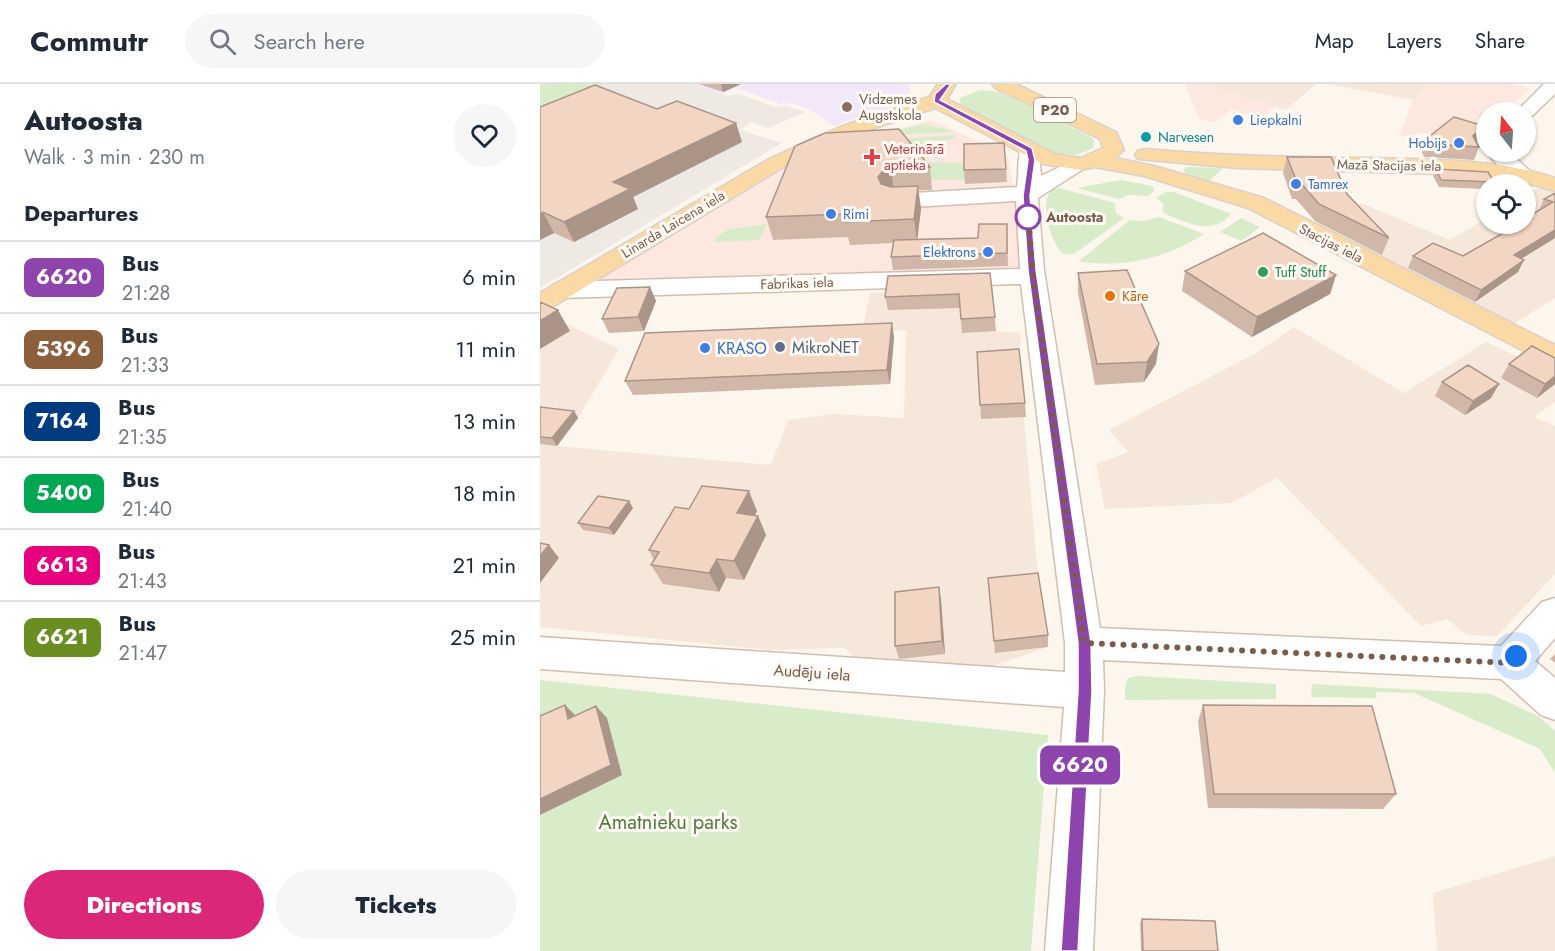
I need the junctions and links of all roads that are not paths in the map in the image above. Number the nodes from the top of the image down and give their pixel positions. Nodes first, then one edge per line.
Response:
1 (1001, 84) edge
2 (1555, 84) edge
3 (941, 90) edge
4 (1536, 102) edge
5 (955, 112) junction
6 (808, 148) junction
7 (1029, 150) junction
8 (1114, 150) junction
9 (1476, 157) edge
10 (1501, 162) edge
11 (1088, 163) junction
12 (1555, 184) edge
13 (1022, 195) junction
14 (895, 201) edge
15 (1033, 276) junction
16 (562, 290) junction
17 (540, 304) edge
18 (1555, 356) edge
19 (1555, 613) edge
20 (1084, 643) junction
21 (540, 653) edge
22 (1509, 663) junction
23 (1085, 691) junction
24 (1555, 702) edge
25 (1069, 951) edge

1 - 8 main road, P20
2 - 4 street
3 - 5 main road, Stacijas iela
3 - 6 main road, Linarda Laicena iela
5 - 6 main road, Linarda Laicena iela
5 - 7 main road, Stacijas iela
6 - 16 main road, Linarda Laicena iela
7 - 11 main road, Stacijas iela
7 - 13 street
8 - 9 main road, Mazā Stacijas iela
8 - 11 main road
10 - 12 main road, Mazā Stacijas iela
11 - 13 street
11 - 18 main road, Stacijas iela
13 - 14 street
13 - 15 street
15 - 16 street, Fabrikas iela
15 - 20 street
16 - 17 main road, Linarda Laicena iela
19 - 22 street
20 - 22 street
20 - 23 street
21 - 23 street, Audēju iela
22 - 24 street
23 - 25 street

